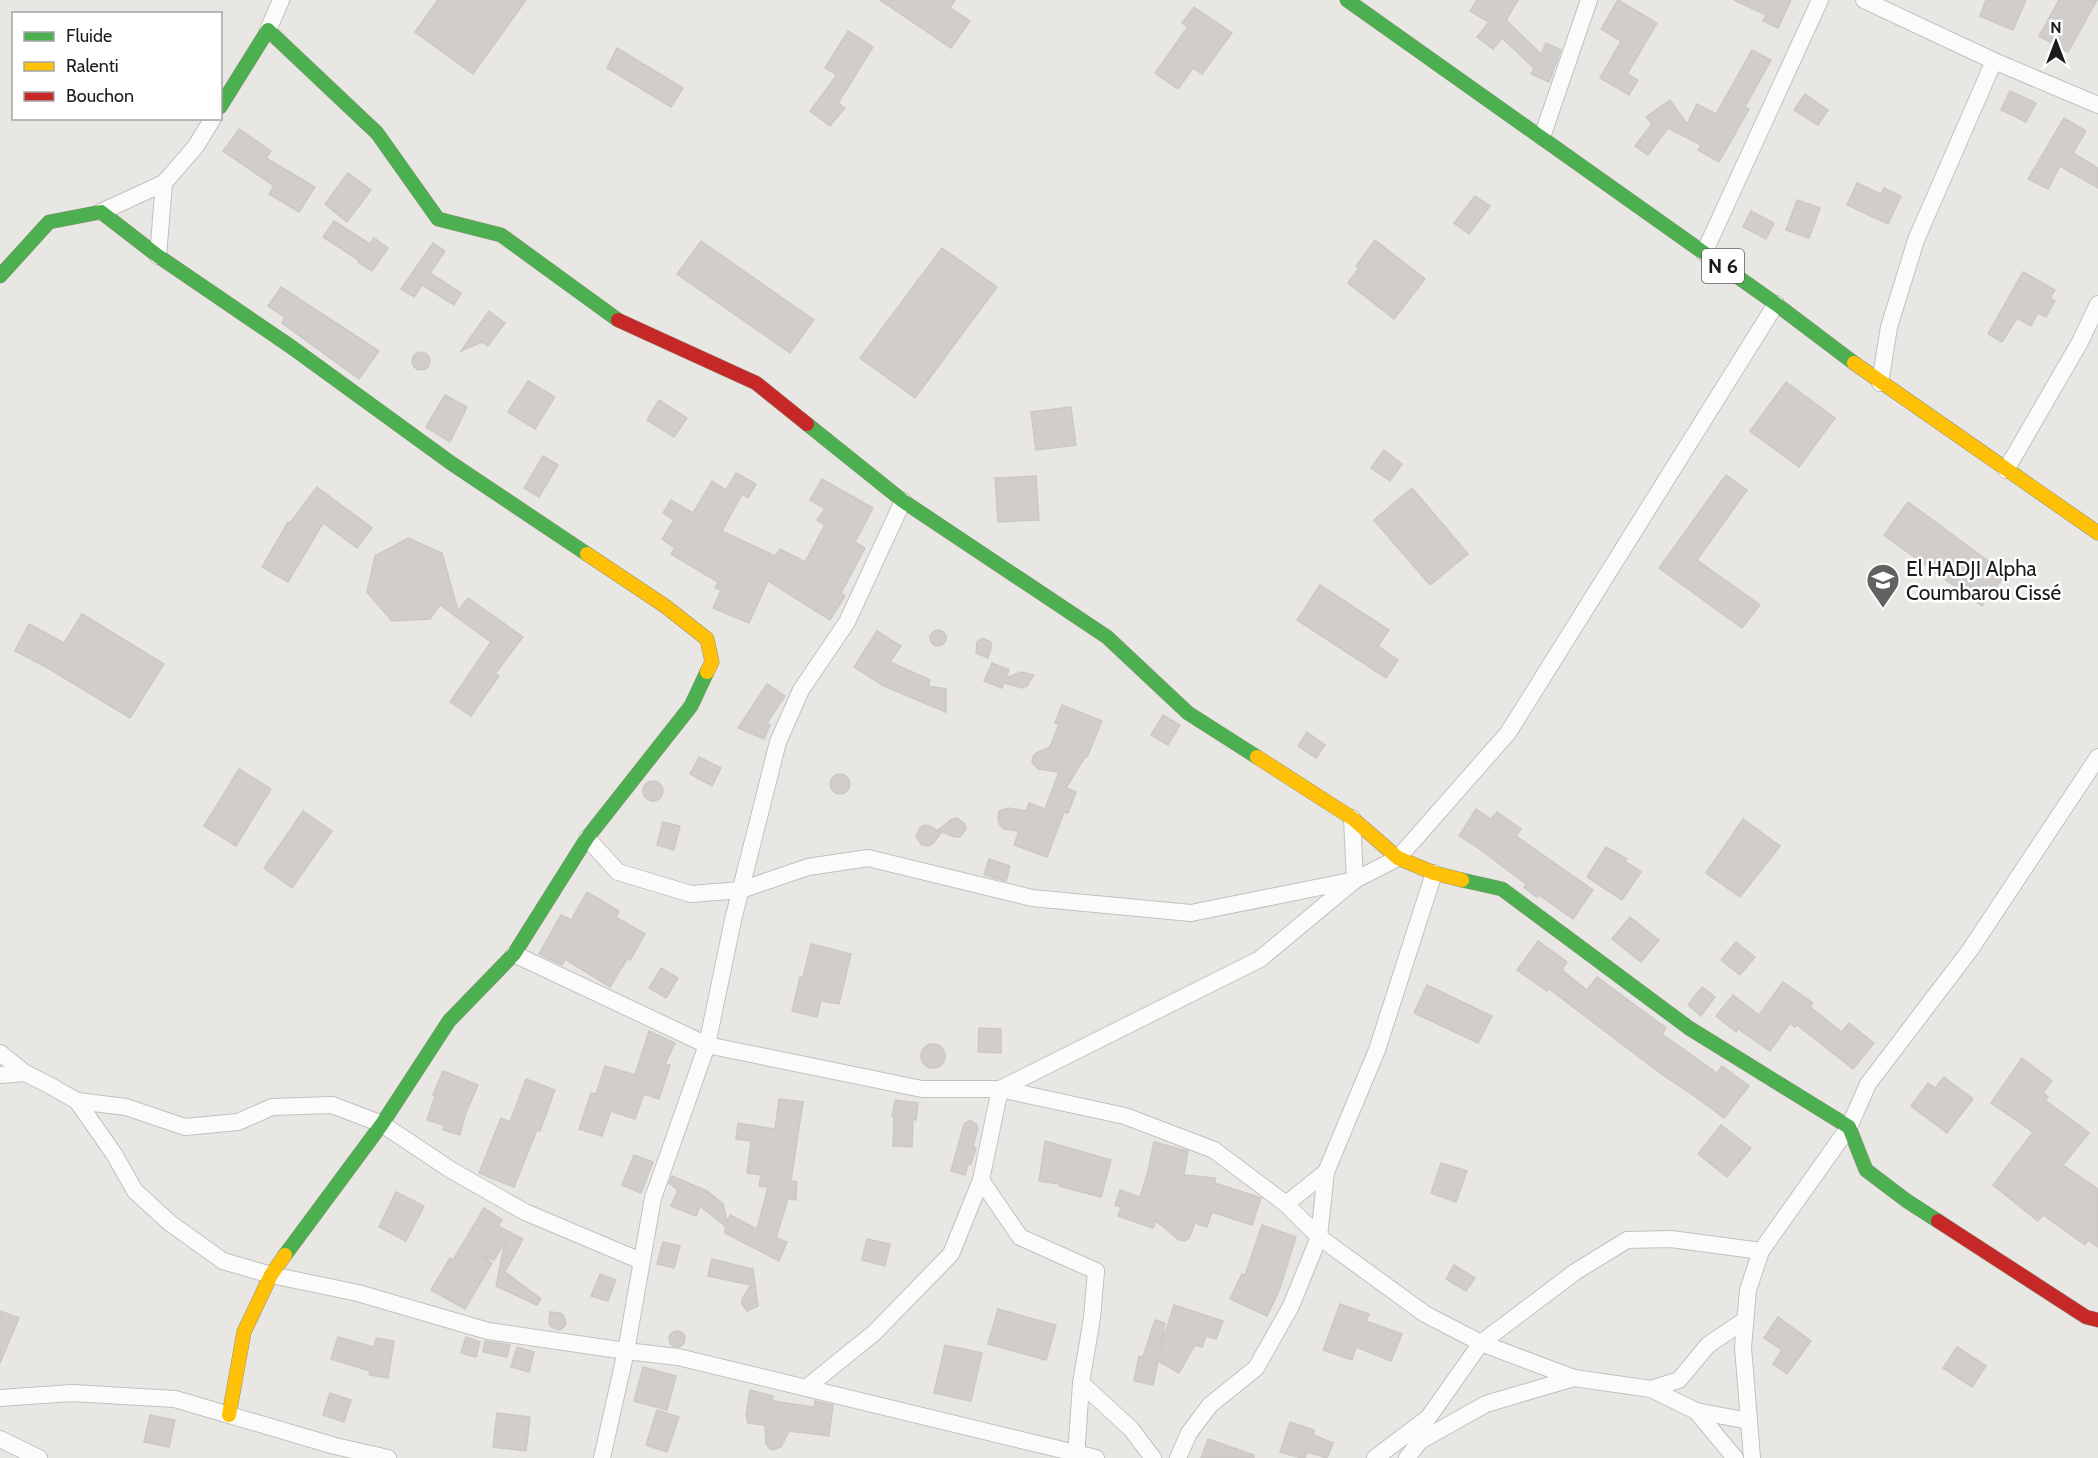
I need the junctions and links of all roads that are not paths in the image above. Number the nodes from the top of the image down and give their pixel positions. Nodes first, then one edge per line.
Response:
1 (281, 0) edge
2 (1347, 0) edge
3 (1589, 0) edge
4 (1820, 0) edge
5 (1864, 0) edge
6 (268, 30) junction
7 (1994, 61) junction
8 (222, 104) edge
9 (2098, 105) edge
10 (212, 120) edge
11 (1542, 137) junction
12 (164, 183) junction
13 (101, 212) junction
14 (1704, 253) junction
15 (158, 256) junction
16 (0, 276) edge
17 (1776, 304) junction
18 (2098, 304) edge
19 (1880, 382) junction
20 (2006, 470) junction
21 (903, 501) junction
22 (2098, 532) edge
23 (2098, 757) edge
24 (1352, 818) junction
25 (587, 838) junction
26 (1398, 858) junction
27 (1434, 873) junction
28 (1355, 880) junction
29 (741, 890) junction
30 (514, 954) junction
31 (707, 1045) junction
32 (0, 1053) edge
33 (25, 1073) junction
34 (0, 1075) edge
35 (1000, 1089) junction
36 (77, 1101) junction
37 (382, 1124) junction
38 (1849, 1127) junction
39 (1326, 1172) junction
40 (981, 1180) junction
41 (1286, 1204) junction
42 (1319, 1237) junction
43 (1761, 1251) junction
44 (642, 1261) junction
45 (271, 1275) junction
46 (1745, 1320) junction
47 (2098, 1320) edge
48 (1481, 1344) junction
49 (626, 1352) junction
50 (1574, 1378) junction
51 (1081, 1383) junction
52 (806, 1388) junction
53 (1651, 1389) junction
54 (0, 1398) edge
55 (1696, 1411) junction
56 (229, 1415) junction
57 (1749, 1421) junction
58 (0, 1439) edge
59 (1076, 1455) edge
60 (39, 1458) edge
61 (388, 1458) edge
62 (602, 1458) edge
63 (1096, 1458) edge
64 (1153, 1458) edge
65 (1178, 1458) edge
66 (1375, 1458) edge
67 (1407, 1458) edge
68 (1735, 1458) edge
69 (1752, 1458) edge

1 - 6 street
2 - 11 street, N 6
3 - 11 street
4 - 14 street
5 - 7 street
6 - 8 street
6 - 21 street
7 - 9 street
7 - 19 street
10 - 12 street
11 - 14 street, N 6
12 - 13 street
12 - 15 street
13 - 15 street
13 - 16 street
14 - 17 street, N 6
15 - 25 street
17 - 19 street, N 6
17 - 26 street
18 - 20 street
19 - 20 street, N 6
20 - 22 street, N 6
21 - 24 street
21 - 29 street
23 - 38 street
24 - 26 street
24 - 28 street
25 - 29 street
25 - 30 street
26 - 27 street
26 - 28 street
27 - 38 street
27 - 39 street
28 - 29 street
28 - 35 street
29 - 31 street
30 - 31 street
30 - 37 street
31 - 35 street
31 - 44 street
32 - 33 street
33 - 34 street
33 - 36 street
35 - 40 street
35 - 41 street
36 - 37 street
36 - 45 street
37 - 44 street
37 - 45 street
38 - 43 street
38 - 47 street
39 - 41 street
39 - 42 street
40 - 51 street
40 - 52 street
41 - 42 street
42 - 48 street
42 - 65 street
43 - 46 street
43 - 48 street
44 - 49 street
45 - 49 street
45 - 56 street
46 - 53 street
46 - 57 street
48 - 50 street
48 - 66 street
49 - 52 street
49 - 62 street
50 - 53 street
50 - 67 street
51 - 59 street
51 - 64 street
52 - 59 street
53 - 55 street
54 - 56 street
55 - 57 street
55 - 68 street
56 - 61 street
57 - 69 street
58 - 60 street
59 - 63 street

